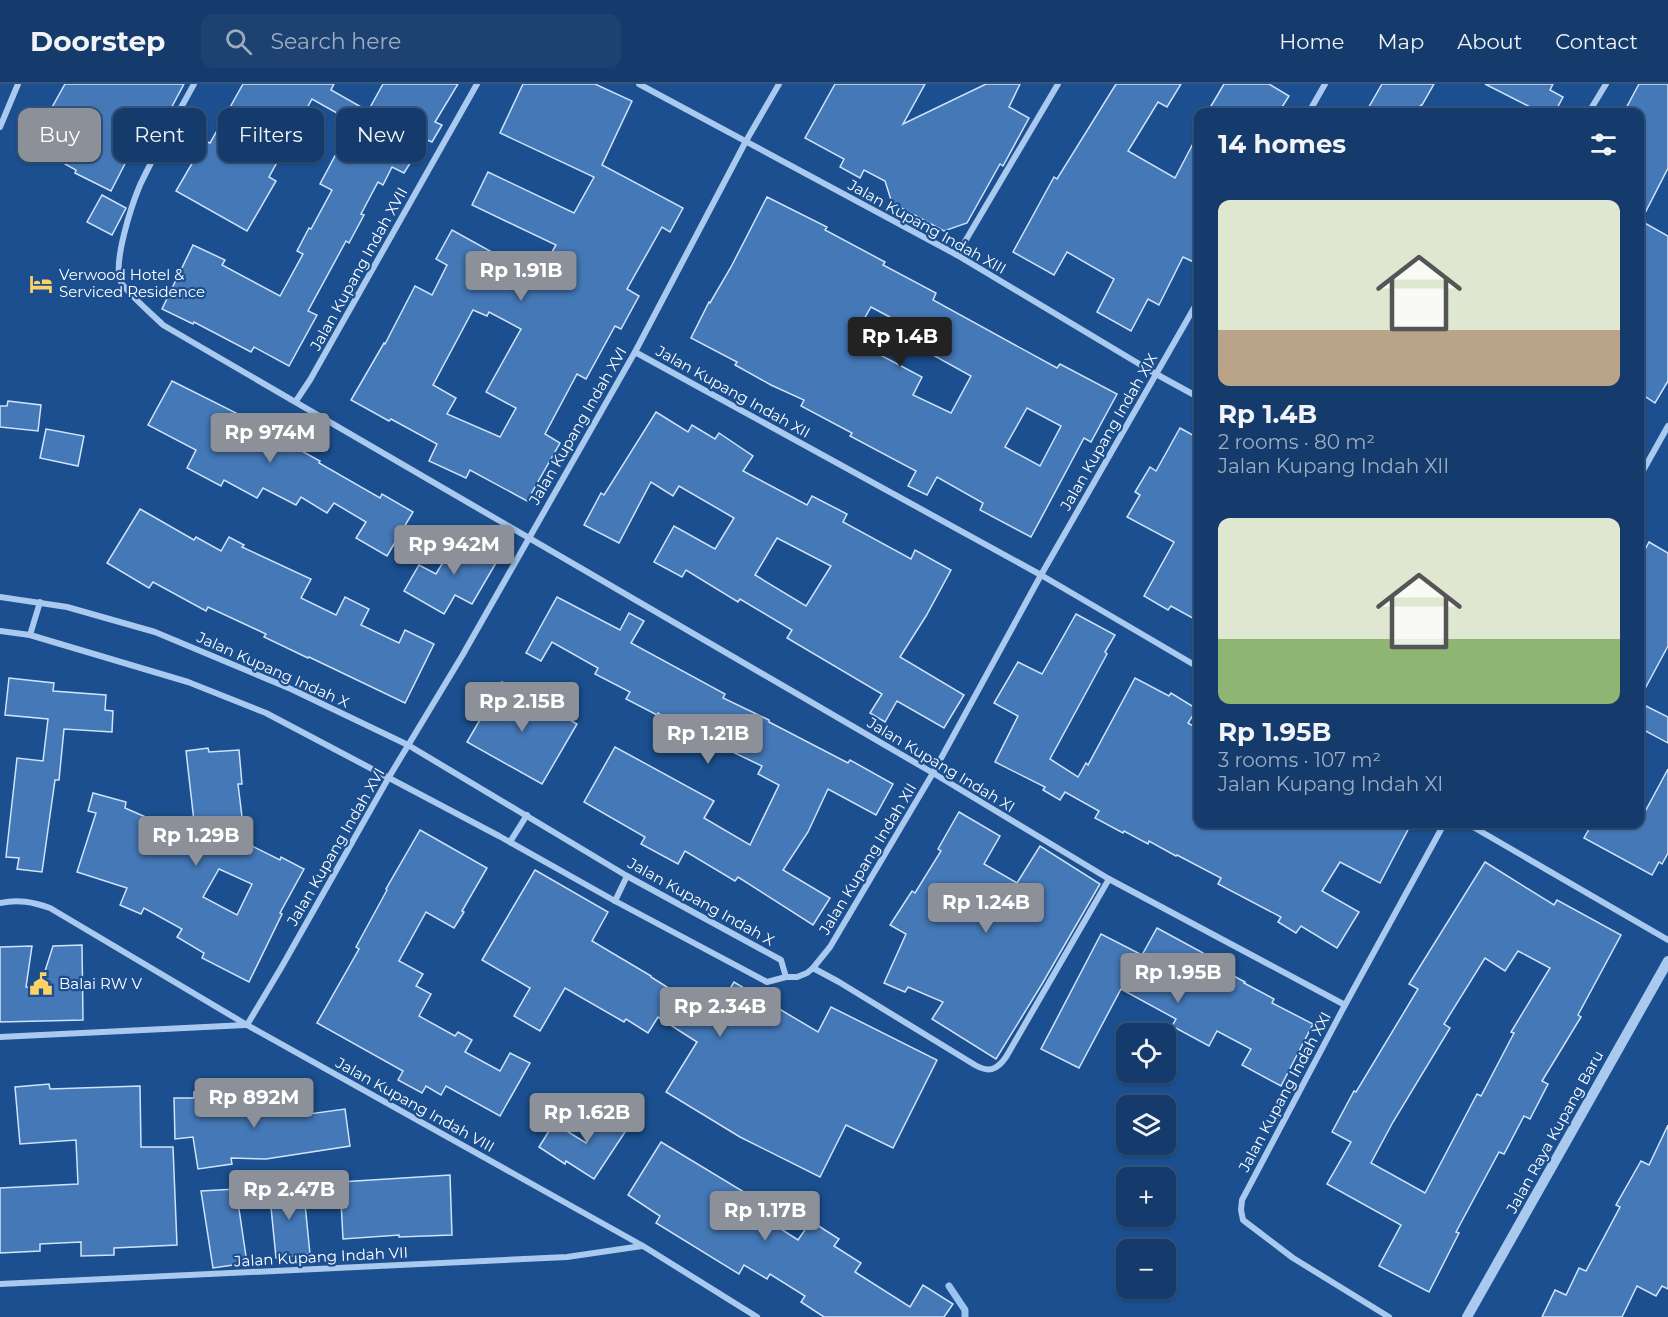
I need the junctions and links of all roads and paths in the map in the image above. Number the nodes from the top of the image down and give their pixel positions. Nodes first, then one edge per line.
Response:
1 (18, 84) edge
2 (194, 84) edge
3 (477, 84) edge
4 (639, 84) edge
5 (779, 84) edge
6 (1058, 84) edge
7 (1325, 84) edge
8 (1606, 84) edge
9 (1311, 108) edge
10 (1591, 108) edge
11 (0, 126) edge
12 (746, 141) junction
13 (957, 255) junction
14 (1194, 308) edge
15 (635, 352) junction
16 (1156, 374) junction
17 (1194, 395) edge
18 (296, 401) junction
19 (1668, 426) edge
20 (1644, 469) edge
21 (529, 537) junction
22 (1041, 575) junction
23 (0, 597) edge
24 (40, 602) junction
25 (0, 631) edge
26 (30, 636) junction
27 (1194, 665) edge
28 (408, 745) junction
29 (933, 773) junction
30 (389, 777) junction
31 (527, 815) junction
32 (1442, 828) edge
33 (1475, 828) edge
34 (510, 842) junction
35 (627, 876) junction
36 (1109, 879) junction
37 (615, 901) junction
38 (0, 903) edge
39 (1668, 940) edge
40 (1668, 961) edge
41 (813, 968) junction
42 (786, 977) junction
43 (1345, 1005) junction
44 (246, 1025) junction
45 (0, 1037) edge
46 (643, 1246) junction
47 (0, 1284) edge
48 (757, 1317) edge
49 (1389, 1317) edge
50 (1467, 1317) edge

1 - 11 street
2 - 18 street, Jalan Kupang Indah XI
3 - 18 street, Jalan Kupang Indah XVII
4 - 12 street, Jalan Kupang Indah XIII
5 - 12 street, Jalan Kupang Indah XVI
6 - 13 street
7 - 9 street
8 - 10 street
12 - 13 street, Jalan Kupang Indah XIII
12 - 15 street, Jalan Kupang Indah XVI
13 - 16 street, Jalan Kupang Indah XIII
14 - 16 street, Jalan Kupang Indah XIX
15 - 21 street, Jalan Kupang Indah XVI
15 - 22 street, Jalan Kupang Indah XII
16 - 17 street, Jalan Kupang Indah XIII
16 - 22 street, Jalan Kupang Indah XIX
18 - 21 street, Jalan Kupang Indah XI
19 - 20 street
21 - 28 street, Jalan Kupang Indah XVI
21 - 29 street, Jalan Kupang Indah XI
22 - 27 street, Jalan Kupang Indah XII
22 - 29 street, Jalan Kupang Indah XII
23 - 24 street, Jalan Kupang Indah X
24 - 26 street
24 - 28 street, Jalan Kupang Indah X
25 - 26 street
26 - 30 street
28 - 30 street, Jalan Kupang Indah XVI
28 - 31 street, Jalan Kupang Indah X
29 - 36 street, Jalan Kupang Indah XI
29 - 41 street, Jalan Kupang Indah XII
30 - 34 street
30 - 44 street, Jalan Kupang Indah XVI
31 - 34 street
31 - 35 street, Jalan Kupang Indah X
32 - 43 street, Jalan Kupang Indah XXI
33 - 39 street
34 - 37 street
35 - 37 street
35 - 42 street, Jalan Kupang Indah X
36 - 41 street
36 - 43 street, Jalan Kupang Indah XI
37 - 42 street
38 - 44 street, Jalan Kupang Indah VIII
40 - 50 street, Jalan Raya Kupang Baru
41 - 42 street
43 - 49 street, Jalan Kupang Indah XXI
44 - 45 street
44 - 46 street, Jalan Kupang Indah VIII
46 - 47 street, Jalan Kupang Indah VII
46 - 48 street, Jalan Kupang Indah VIII

